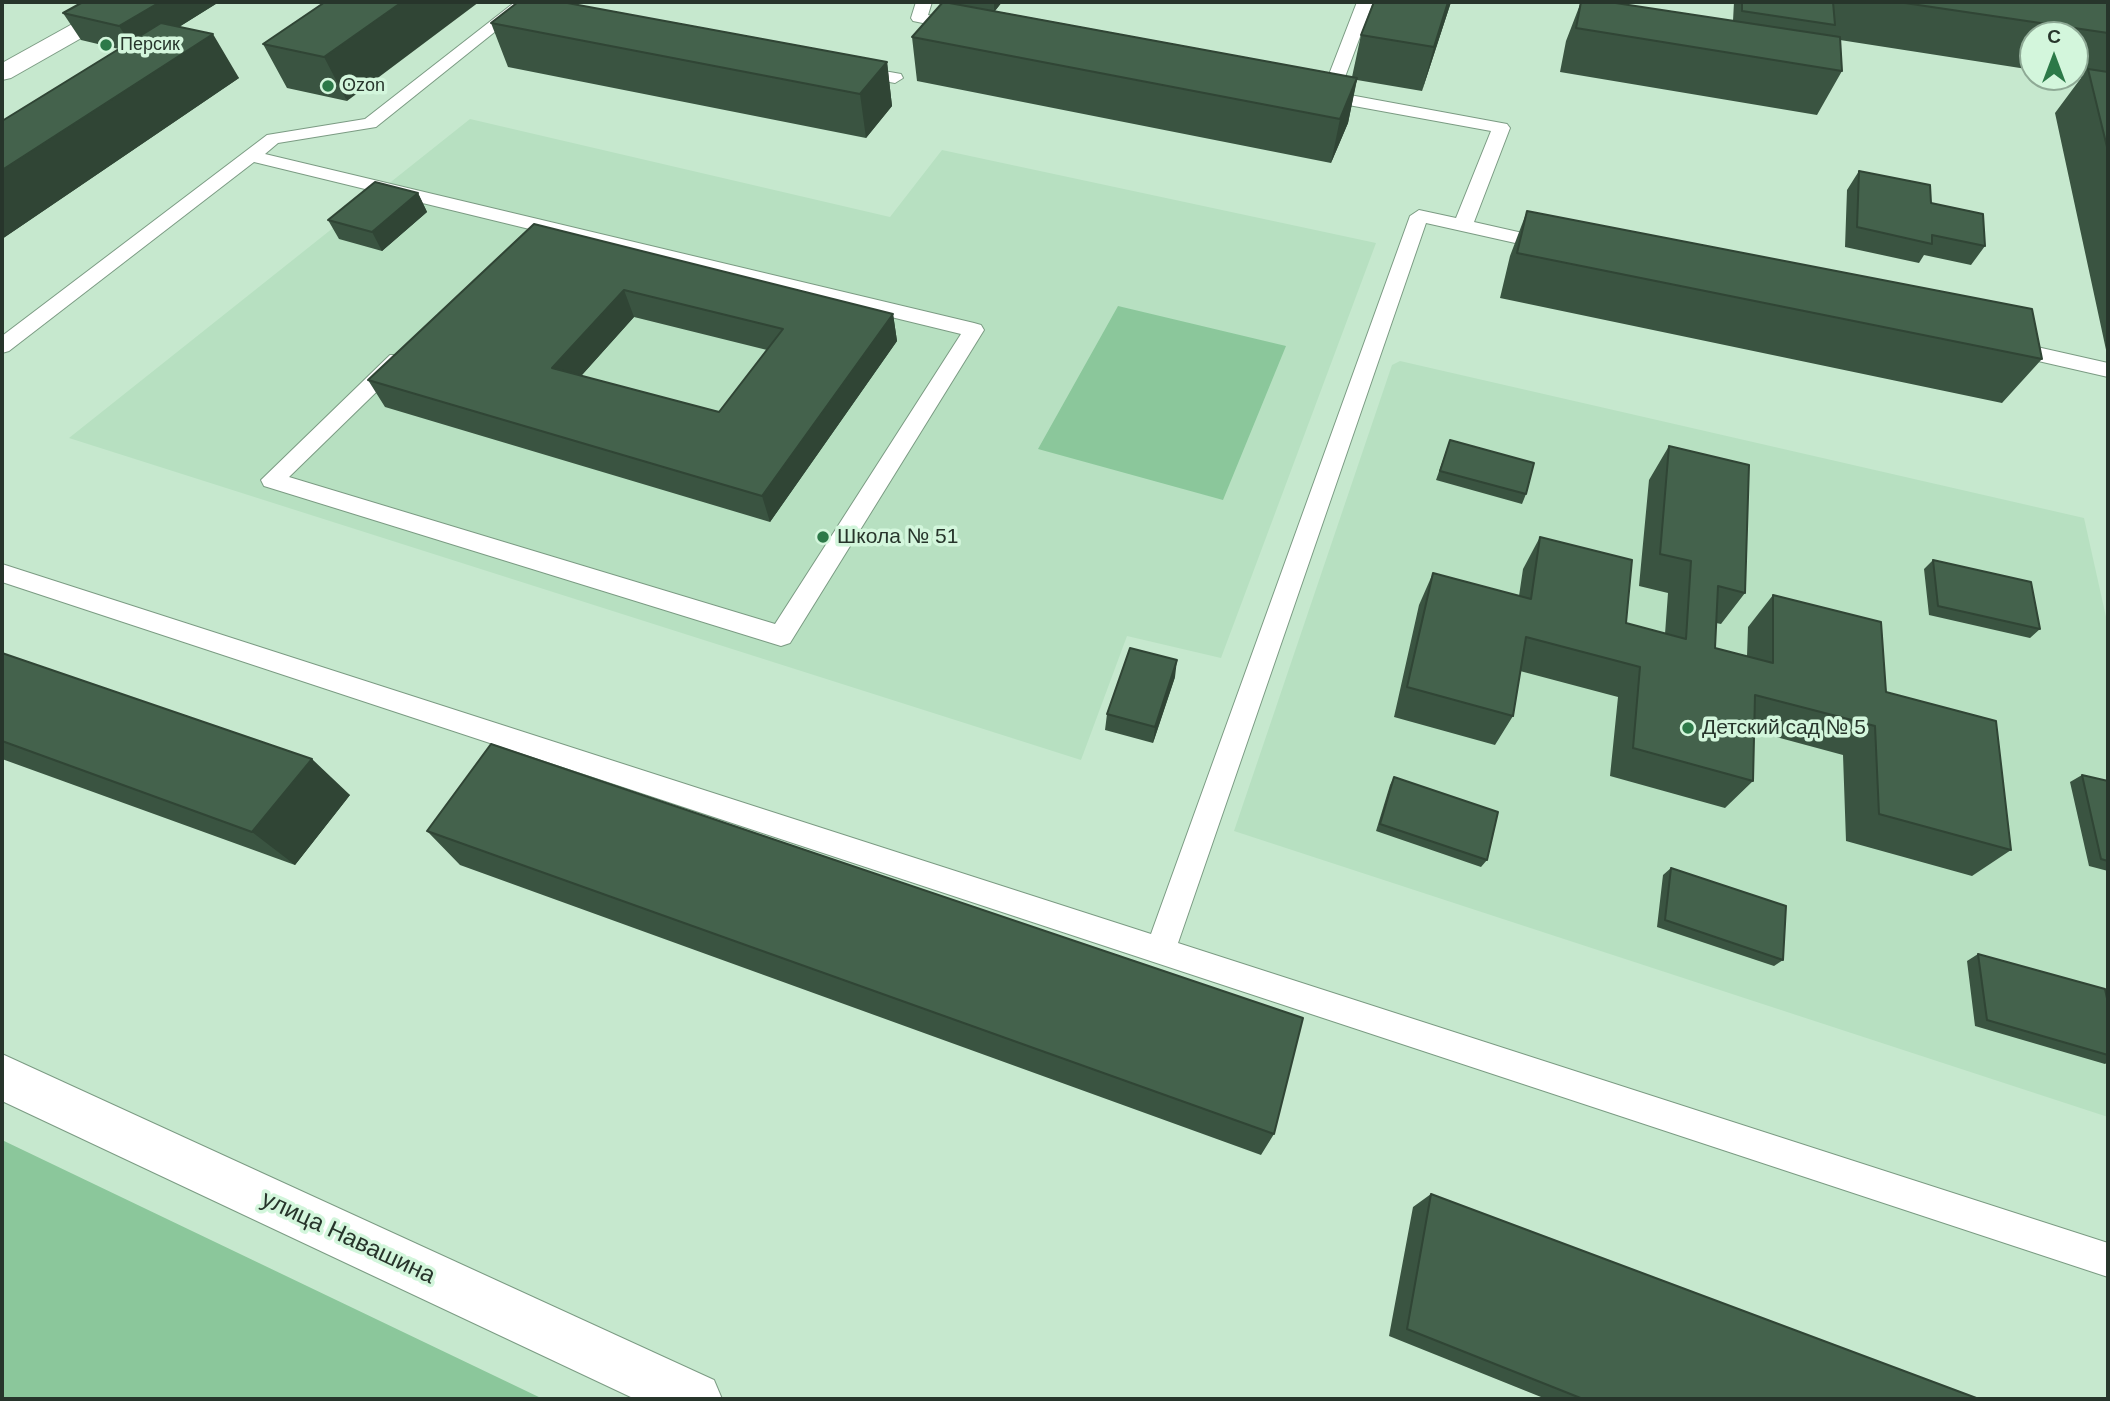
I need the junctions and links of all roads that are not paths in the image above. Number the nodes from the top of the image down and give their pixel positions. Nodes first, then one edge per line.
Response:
1 (128, 2) edge
2 (924, 2) edge
3 (1365, 2) edge
4 (520, 5) edge
5 (543, 13) edge
6 (974, 29) edge
7 (841, 68) edge
8 (2, 73) edge
9 (895, 78) dead end
10 (1301, 91) edge
11 (1329, 96) junction
12 (251, 156) junction
13 (537, 225) junction
14 (1463, 225) junction
15 (517, 244) edge
16 (1571, 249) edge
17 (1987, 343) edge
18 (2, 346) edge
19 (409, 348) edge
20 (2108, 370) edge
21 (2, 573) edge
22 (1160, 951) junction
23 (2, 1077) edge
24 (2108, 1260) edge
25 (695, 1399) edge

1 - 8 main road
2 - 6 lane
3 - 11 lane
4 - 5 lane
4 - 12 lane
7 - 9 lane
10 - 11 lane
11 - 14 lane
12 - 13 lane
12 - 18 lane
13 - 15 lane
13 - 19 lane
14 - 16 lane
14 - 22 lane
17 - 20 lane
21 - 22 lane
22 - 24 lane
23 - 25 main road, улица Навашина

